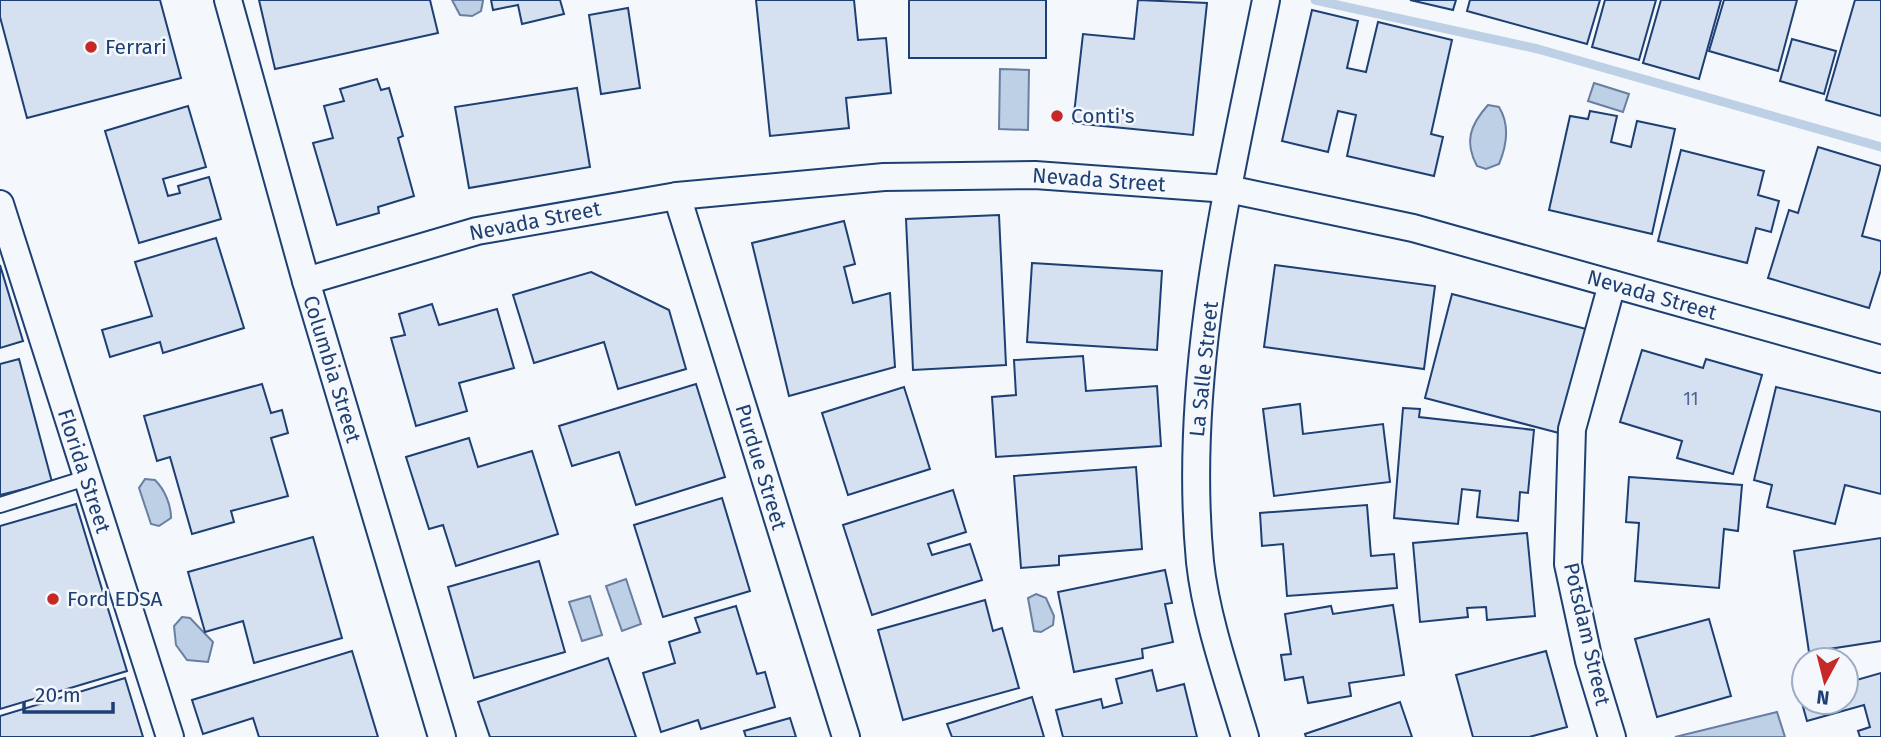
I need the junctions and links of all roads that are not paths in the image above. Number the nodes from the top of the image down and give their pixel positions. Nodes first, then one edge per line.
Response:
1 (228, 0) edge
2 (1266, 0) edge
3 (1228, 189) junction
4 (677, 196) junction
5 (0, 204) edge
6 (306, 281) junction
7 (1612, 284) junction
8 (1881, 359) edge
9 (86, 478) junction
10 (0, 505) edge
11 (170, 737) edge
12 (442, 737) edge
13 (846, 737) edge
14 (1245, 737) edge
15 (1612, 737) edge

1 - 6 street, Columbia Street
2 - 3 street, La Salle Street
3 - 4 street, Nevada Street
3 - 7 street, Nevada Street
3 - 14 street, La Salle Street
4 - 6 street, Nevada Street
4 - 13 street, Purdue Street
5 - 9 street, Florida Street
6 - 12 street, Columbia Street
7 - 8 street, Nevada Street
7 - 15 street, Potsdam Street
9 - 10 lane
9 - 11 street, Florida Street

